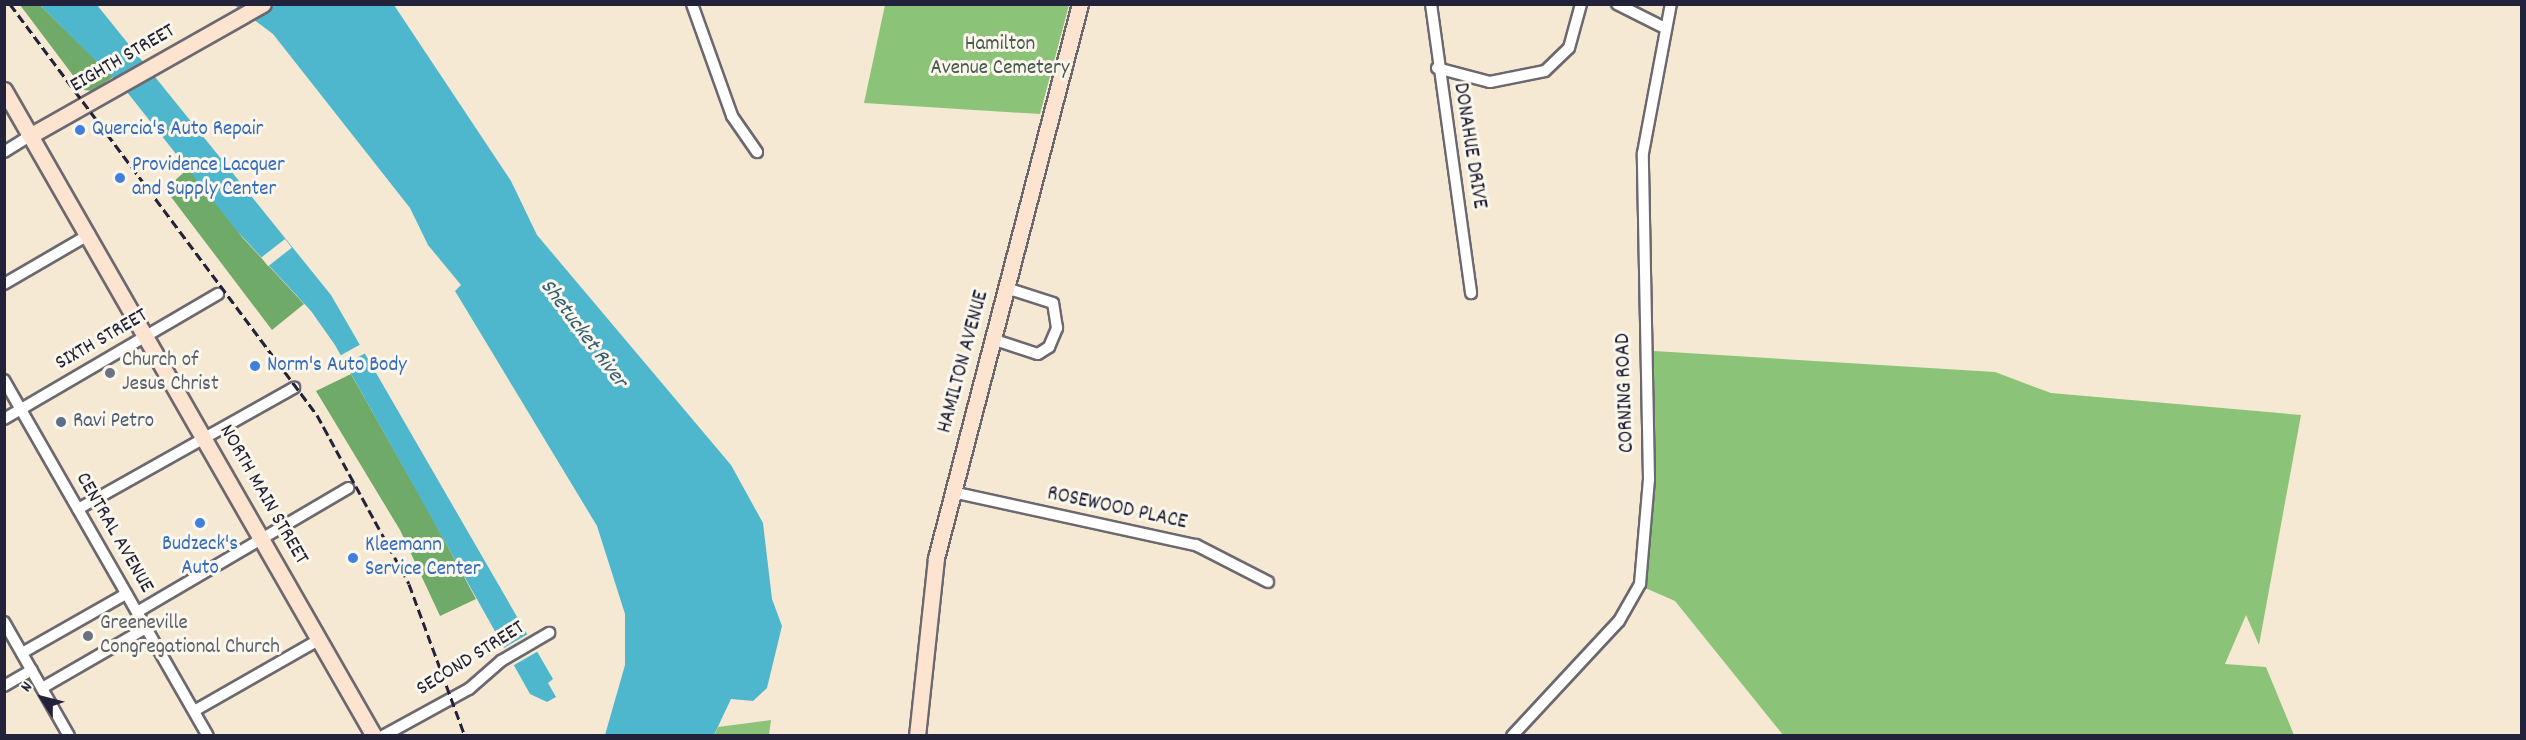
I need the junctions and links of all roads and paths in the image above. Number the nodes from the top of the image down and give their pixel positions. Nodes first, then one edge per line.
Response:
1 (263, 4) edge
2 (692, 4) edge
3 (1080, 4) edge
4 (1431, 4) edge
5 (1581, 4) edge
6 (1617, 4) edge
7 (1671, 4) edge
8 (1665, 28) junction
9 (1437, 68) junction
10 (4, 90) edge
11 (33, 134) junction
12 (4, 152) edge
13 (757, 152) dead end
14 (90, 234) junction
15 (4, 285) edge
16 (1006, 288) junction
17 (1471, 293) dead end
18 (218, 294) dead end
19 (147, 336) junction
20 (992, 339) junction
21 (4, 380) edge
22 (294, 388) dead end
23 (21, 409) junction
24 (4, 419) edge
25 (206, 437) junction
26 (348, 488) dead end
27 (952, 492) junction
28 (78, 509) junction
29 (263, 538) junction
30 (1268, 582) dead end
31 (126, 594) junction
32 (137, 612) junction
33 (4, 622) edge
34 (146, 628) junction
35 (549, 633) dead end
36 (320, 639) junction
37 (22, 653) junction
38 (32, 670) junction
39 (4, 686) edge
40 (42, 688) junction
41 (194, 711) junction
42 (69, 735) edge
43 (208, 735) edge
44 (374, 735) edge
45 (383, 735) edge
46 (917, 735) edge
47 (1512, 735) edge

1 - 11 main road, EIGHTH STREET
2 - 13 street
3 - 16 main road, HAMILTON AVENUE
4 - 9 street, DONAHUE DRIVE
5 - 9 street
6 - 8 street
7 - 8 street, CORNING ROAD
8 - 47 street, CORNING ROAD
9 - 17 street, DONAHUE DRIVE
10 - 11 main road, NORTH MAIN STREET
11 - 12 street, EIGHTH STREET
11 - 14 main road, NORTH MAIN STREET
14 - 15 street
14 - 19 main road, NORTH MAIN STREET
16 - 20 main road, HAMILTON AVENUE
16 - 20 street
18 - 19 street, SIXTH STREET
19 - 23 street, SIXTH STREET
19 - 25 main road, NORTH MAIN STREET
20 - 27 main road, HAMILTON AVENUE
21 - 23 street, CENTRAL AVENUE
22 - 25 street
23 - 24 street, SIXTH STREET
23 - 28 street, CENTRAL AVENUE
25 - 28 street
25 - 29 main road, NORTH MAIN STREET
26 - 29 street
27 - 30 street, ROSEWOOD PLACE
27 - 46 main road, HAMILTON AVENUE
28 - 31 street, CENTRAL AVENUE
29 - 32 street
29 - 36 main road, NORTH MAIN STREET
31 - 32 street, CENTRAL AVENUE
31 - 37 street
32 - 34 street, CENTRAL AVENUE
33 - 37 street
34 - 40 street
34 - 41 street, CENTRAL AVENUE
35 - 45 street, SECOND STREET
36 - 41 street
36 - 44 main road, NORTH MAIN STREET
37 - 38 street
38 - 39 street
38 - 40 street
40 - 42 street
41 - 43 street, CENTRAL AVENUE

